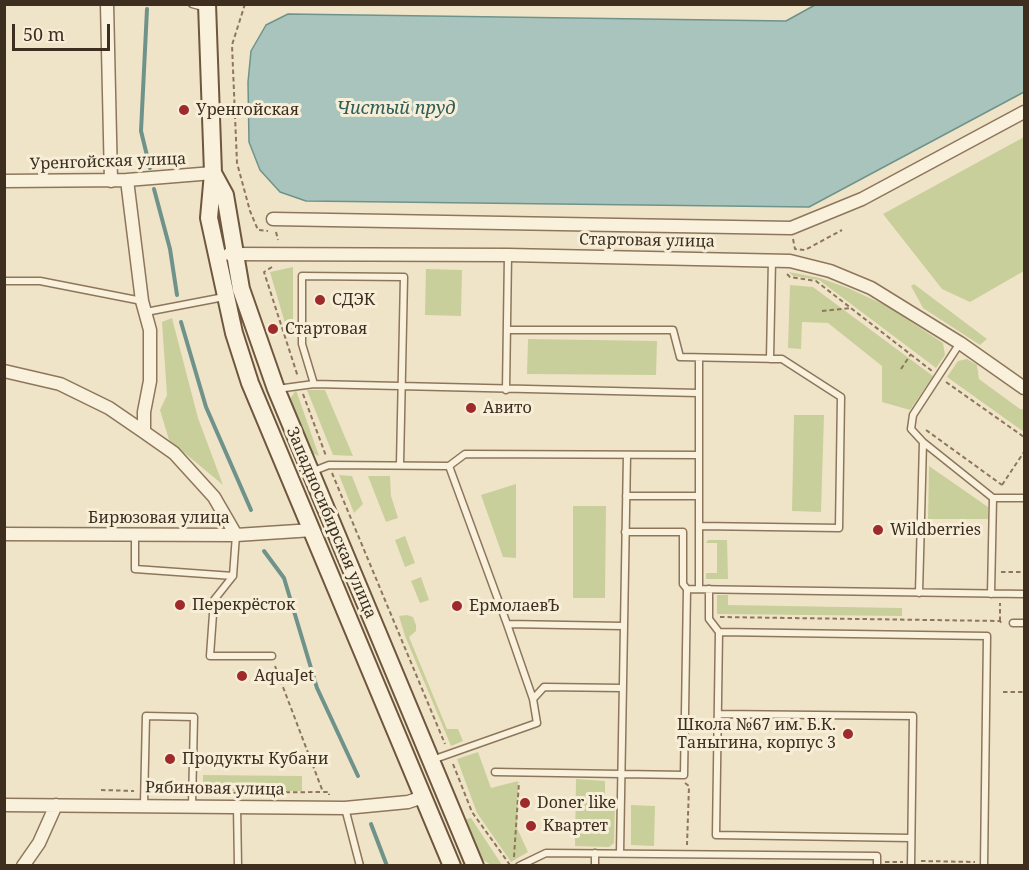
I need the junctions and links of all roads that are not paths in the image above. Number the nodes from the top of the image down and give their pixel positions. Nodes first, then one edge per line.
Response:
1 (107, 4) edge
2 (205, 5) edge
3 (1024, 112) edge
4 (213, 173) junction
5 (127, 180) junction
6 (111, 181) junction
7 (4, 182) edge
8 (273, 219) dead end
9 (236, 253) junction
10 (508, 255) junction
11 (216, 256) junction
12 (772, 265) junction
13 (4, 281) edge
14 (224, 297) junction
15 (144, 307) junction
16 (507, 330) junction
17 (960, 343) junction
18 (699, 358) junction
19 (770, 359) junction
20 (4, 371) edge
21 (314, 384) junction
22 (402, 387) junction
23 (1024, 388) edge
24 (276, 389) junction
25 (506, 390) junction
26 (698, 393) junction
27 (144, 432) junction
28 (923, 442) junction
29 (699, 454) junction
30 (627, 455) junction
31 (400, 464) junction
32 (449, 466) junction
33 (309, 472) junction
34 (626, 496) junction
35 (699, 496) junction
36 (993, 498) junction
37 (1024, 498) edge
38 (699, 526) junction
39 (313, 530) junction
40 (626, 532) junction
41 (4, 534) edge
42 (135, 535) junction
43 (236, 535) junction
44 (233, 576) junction
45 (687, 589) junction
46 (699, 589) junction
47 (709, 589) junction
48 (919, 592) junction
49 (991, 594) junction
50 (1024, 594) edge
51 (1013, 623) dead end
52 (1024, 623) edge
53 (507, 624) junction
54 (623, 626) junction
55 (719, 632) junction
56 (272, 656) road end
57 (622, 688) junction
58 (533, 699) junction
59 (718, 714) junction
60 (431, 760) junction
61 (495, 771) dead end
62 (621, 774) junction
63 (423, 797) junction
64 (144, 798) junction
65 (192, 799) junction
66 (4, 805) edge
67 (56, 805) junction
68 (237, 805) junction
69 (345, 808) junction
70 (911, 838) junction
71 (595, 853) junction
72 (620, 853) junction
73 (910, 863) edge
74 (877, 864) edge
75 (984, 864) edge
76 (23, 866) edge
77 (238, 866) edge
78 (360, 866) edge
79 (452, 866) edge
80 (475, 866) edge
81 (519, 866) edge
82 (595, 866) edge

1 - 6 street
2 - 4 main road, Западносибирская улица
3 - 8 street
4 - 5 street, Уренгойская улица
4 - 9 main road, Западносибирская улица
4 - 11 main road, Западносибирская улица
5 - 6 street, Уренгойская улица
5 - 15 street
6 - 7 street, Уренгойская улица
9 - 10 street, Стартовая улица
9 - 11 street, Стартовая улица
9 - 24 main road, Западносибирская улица
10 - 12 street, Стартовая улица
10 - 16 lane
11 - 14 main road, Западносибирская улица
12 - 17 street, Стартовая улица
12 - 19 lane
13 - 15 lane
14 - 15 lane
14 - 39 main road, Западносибирская улица
15 - 27 street
16 - 18 lane
16 - 25 lane
17 - 23 street, Стартовая улица
17 - 28 lane
18 - 19 lane
18 - 26 lane
19 - 38 lane
20 - 27 street
21 - 22 lane
21 - 22 lane
21 - 24 lane
22 - 25 lane
22 - 31 lane
24 - 33 main road, Западносибирская улица
25 - 26 lane
26 - 29 lane
27 - 43 street
28 - 36 lane
28 - 48 lane
29 - 30 lane
29 - 35 lane
30 - 32 lane
30 - 34 lane
31 - 32 lane
31 - 33 lane
32 - 53 lane
33 - 60 main road, Западносибирская улица
34 - 35 lane
34 - 40 lane
35 - 38 lane
36 - 37 lane
36 - 49 lane
38 - 46 lane
39 - 43 street, Бирюзовая улица
39 - 63 main road, Западносибирская улица
40 - 45 lane
40 - 54 lane
41 - 42 street, Бирюзовая улица
42 - 43 street, Бирюзовая улица
42 - 44 lane
43 - 44 lane
44 - 56 lane
45 - 46 lane
45 - 62 lane
46 - 47 lane
47 - 48 lane
47 - 55 lane
48 - 49 lane
49 - 50 lane
51 - 52 lane
53 - 54 lane
53 - 58 lane
54 - 57 lane
55 - 59 lane
55 - 75 lane
57 - 58 lane
57 - 62 lane
58 - 60 lane
59 - 70 lane
59 - 70 lane
60 - 80 main road, Западносибирская улица
61 - 62 lane
62 - 72 lane
63 - 69 street, Рябиновая улица
63 - 79 main road, Западносибирская улица
64 - 65 street, Рябиновая улица
64 - 65 lane
64 - 67 street, Рябиновая улица
65 - 68 street, Рябиновая улица
66 - 67 street, Рябиновая улица
67 - 76 street
68 - 69 street, Рябиновая улица
68 - 77 lane
69 - 78 lane
70 - 73 lane
71 - 72 lane
71 - 81 lane
71 - 82 lane
72 - 74 lane

